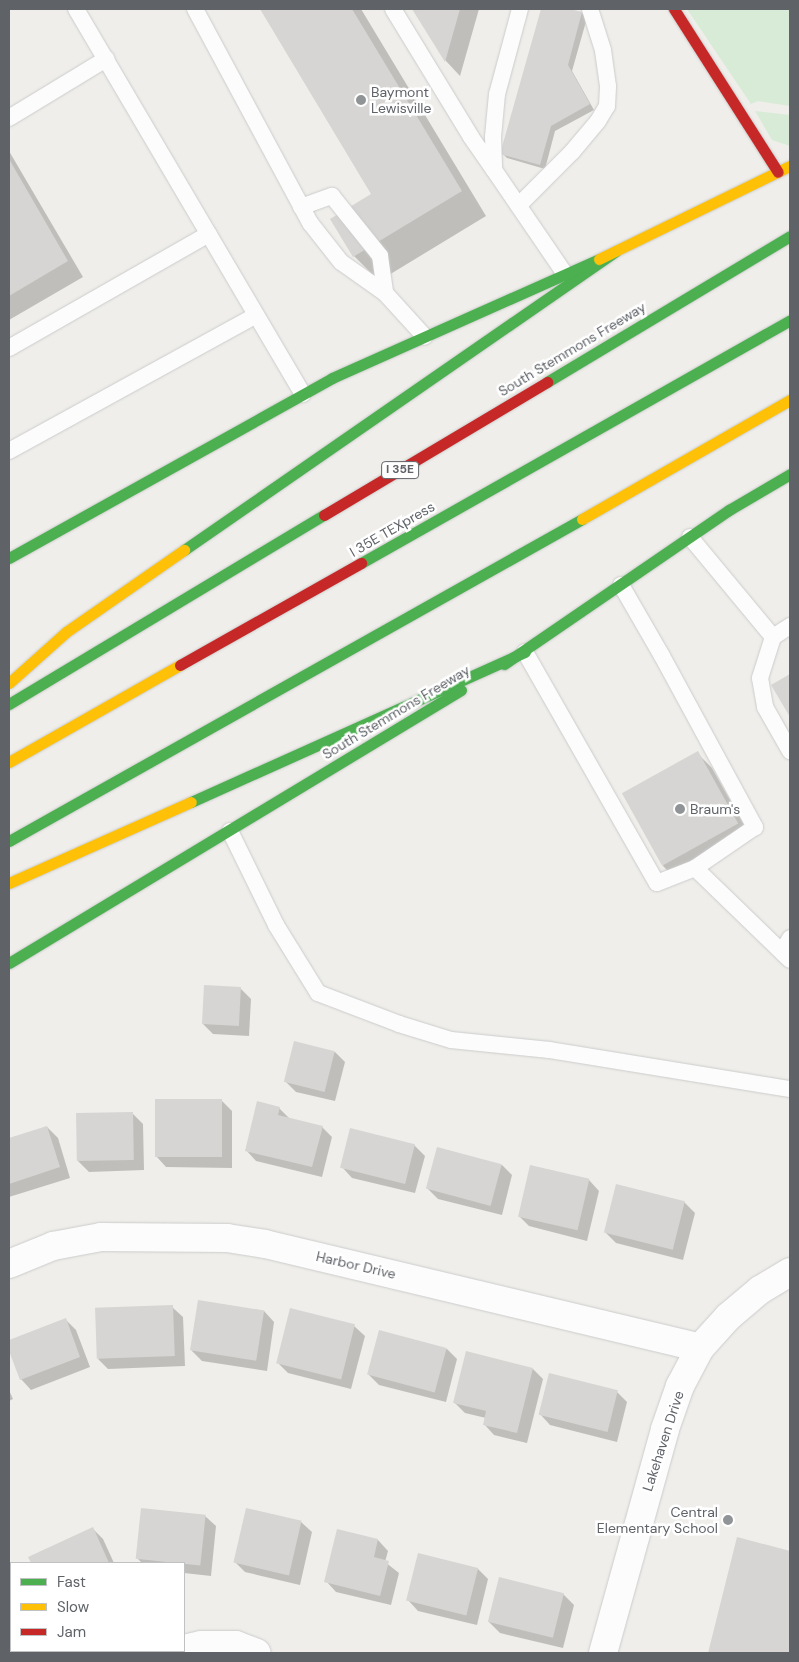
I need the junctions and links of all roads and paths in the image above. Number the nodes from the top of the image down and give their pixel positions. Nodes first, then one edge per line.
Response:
1 (76, 9) edge
2 (194, 9) edge
3 (393, 9) edge
4 (520, 9) edge
5 (590, 9) edge
6 (674, 9) edge
7 (106, 59) junction
8 (9, 118) edge
9 (790, 166) edge
10 (494, 170) junction
11 (778, 172) junction
12 (519, 205) junction
13 (301, 207) junction
14 (209, 234) junction
15 (790, 236) edge
16 (616, 251) junction
17 (565, 274) junction
18 (384, 293) junction
19 (256, 315) junction
20 (790, 320) edge
21 (425, 337) junction
22 (9, 348) edge
23 (303, 394) junction
24 (790, 400) edge
25 (9, 451) edge
26 (790, 474) edge
27 (690, 537) junction
28 (9, 558) edge
29 (621, 585) junction
30 (790, 626) edge
31 (772, 637) junction
32 (525, 652) junction
33 (9, 683) edge
34 (9, 704) edge
35 (790, 751) edge
36 (9, 762) edge
37 (230, 831) junction
38 (9, 841) edge
39 (695, 868) junction
40 (9, 883) edge
41 (790, 938) edge
42 (786, 956) edge
43 (9, 963) edge
44 (790, 1089) edge
45 (9, 1264) edge
46 (790, 1272) edge
47 (700, 1348) junction
48 (185, 1648) edge
49 (257, 1653) edge
50 (603, 1653) edge

1 - 7 lane
2 - 13 lane
3 - 10 lane
4 - 10 lane
5 - 12 lane
6 - 11 main road
7 - 8 lane
7 - 14 lane
9 - 11 main road
10 - 12 lane
11 - 16 main road
12 - 17 lane
13 - 18 lane
13 - 18 lane
14 - 19 lane
14 - 22 lane
15 - 34 main road, South Stemmons Freeway / I 35E
16 - 17 main road
16 - 33 main road
17 - 21 main road
18 - 21 lane
19 - 23 lane
19 - 25 lane
20 - 36 main road, I 35E TEXpress
21 - 23 main road
23 - 28 main road
24 - 38 main road
26 - 27 main road, South Stemmons Freeway
27 - 29 main road, South Stemmons Freeway
27 - 31 lane
29 - 32 main road, South Stemmons Freeway
29 - 39 lane
30 - 31 lane
31 - 35 lane
32 - 37 main road, South Stemmons Freeway
32 - 39 lane
32 - 40 main road
37 - 43 main road, South Stemmons Freeway
37 - 44 lane
39 - 42 lane
41 - 42 lane
45 - 47 street, Harbor Drive
46 - 47 street, Lakehaven Drive
47 - 50 street, Lakehaven Drive
48 - 49 street

